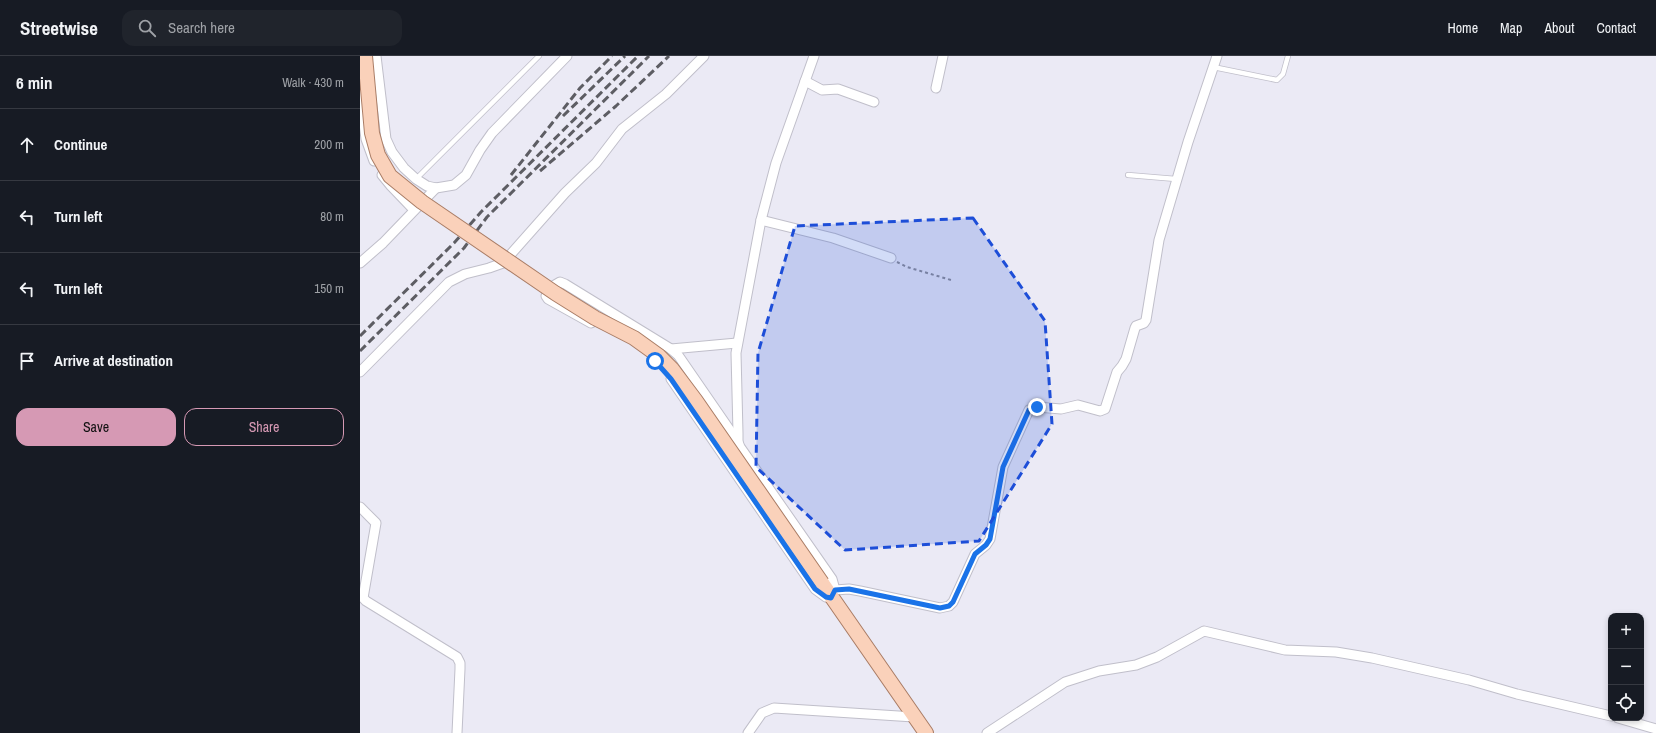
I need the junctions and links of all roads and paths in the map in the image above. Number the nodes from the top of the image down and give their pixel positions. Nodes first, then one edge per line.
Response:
1 (365, 56) edge
2 (376, 56) edge
3 (539, 56) edge
4 (567, 56) edge
5 (704, 56) edge
6 (814, 56) edge
7 (943, 56) edge
8 (1217, 56) edge
9 (1288, 56) edge
10 (1213, 67) junction
11 (805, 81) junction
12 (936, 88) dead end
13 (360, 92) edge
14 (874, 102) dead end
15 (1128, 175) dead end
16 (416, 179) junction
17 (1176, 179) junction
18 (436, 188) junction
19 (414, 210) junction
20 (761, 220) junction
21 (891, 258) joint
22 (360, 263) edge
23 (951, 280) dead end
24 (737, 343) junction
25 (671, 349) junction
26 (360, 372) edge
27 (738, 442) junction
28 (360, 507) edge
29 (833, 594) junction
30 (1608, 715) edge
31 (914, 717) junction
32 (1628, 721) edge
33 (1656, 729) edge
34 (457, 733) edge
35 (748, 733) edge
36 (926, 733) edge
37 (986, 733) edge

1 - 29 main road, bridge
2 - 16 street
3 - 16 lane
4 - 18 street
5 - 26 street
6 - 11 street
7 - 12 street
8 - 10 street
9 - 10 lane
10 - 17 street
11 - 14 street
11 - 20 street
13 - 19 street
15 - 17 lane
16 - 18 street
17 - 29 street
18 - 19 street
19 - 22 street
20 - 21 street
20 - 24 street
21 - 23 path
24 - 25 street
24 - 27 street
25 - 27 street
25 - 29 street
27 - 29 street
28 - 34 street
29 - 31 main road
30 - 37 street
31 - 35 street
31 - 36 main road
32 - 33 street

